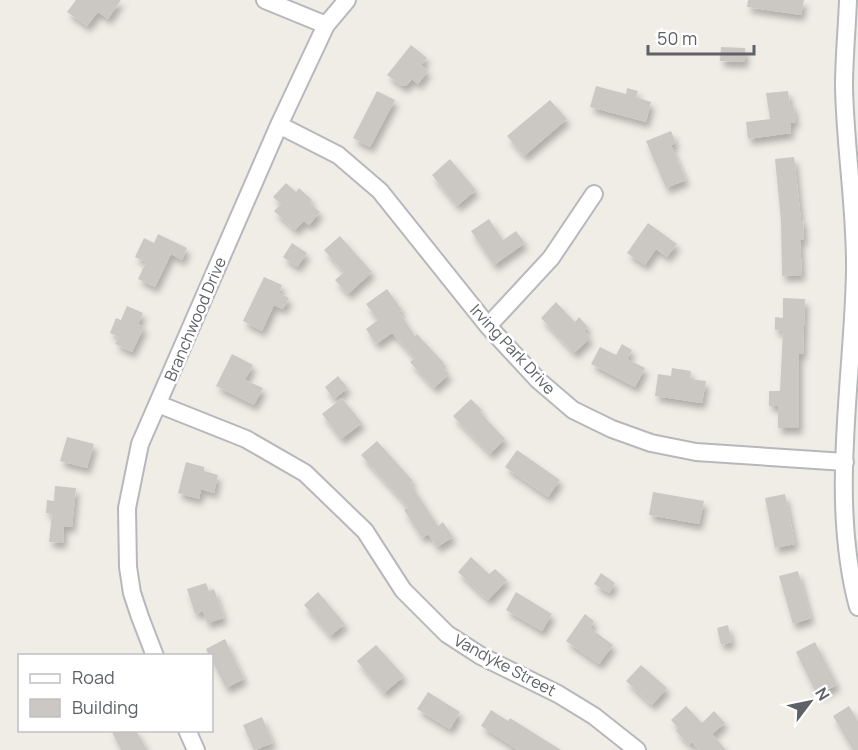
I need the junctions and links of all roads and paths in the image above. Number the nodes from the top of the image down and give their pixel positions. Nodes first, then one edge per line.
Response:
1 (266, 0) edge
2 (347, 0) edge
3 (848, 0) edge
4 (326, 25) junction
5 (279, 125) junction
6 (594, 194) dead end
7 (488, 326) junction
8 (158, 404) junction
9 (845, 462) junction
10 (858, 607) edge
11 (154, 654) edge
12 (188, 732) edge
13 (196, 750) edge
14 (637, 750) edge

1 - 4 street
2 - 4 street, Branchwood Drive
3 - 9 street
4 - 5 street, Branchwood Drive
5 - 7 street, Irving Park Drive
5 - 8 street, Branchwood Drive
6 - 7 street
7 - 9 street, Irving Park Drive
8 - 11 street, Branchwood Drive
8 - 14 street, Vandyke Street
9 - 10 street
12 - 13 street

